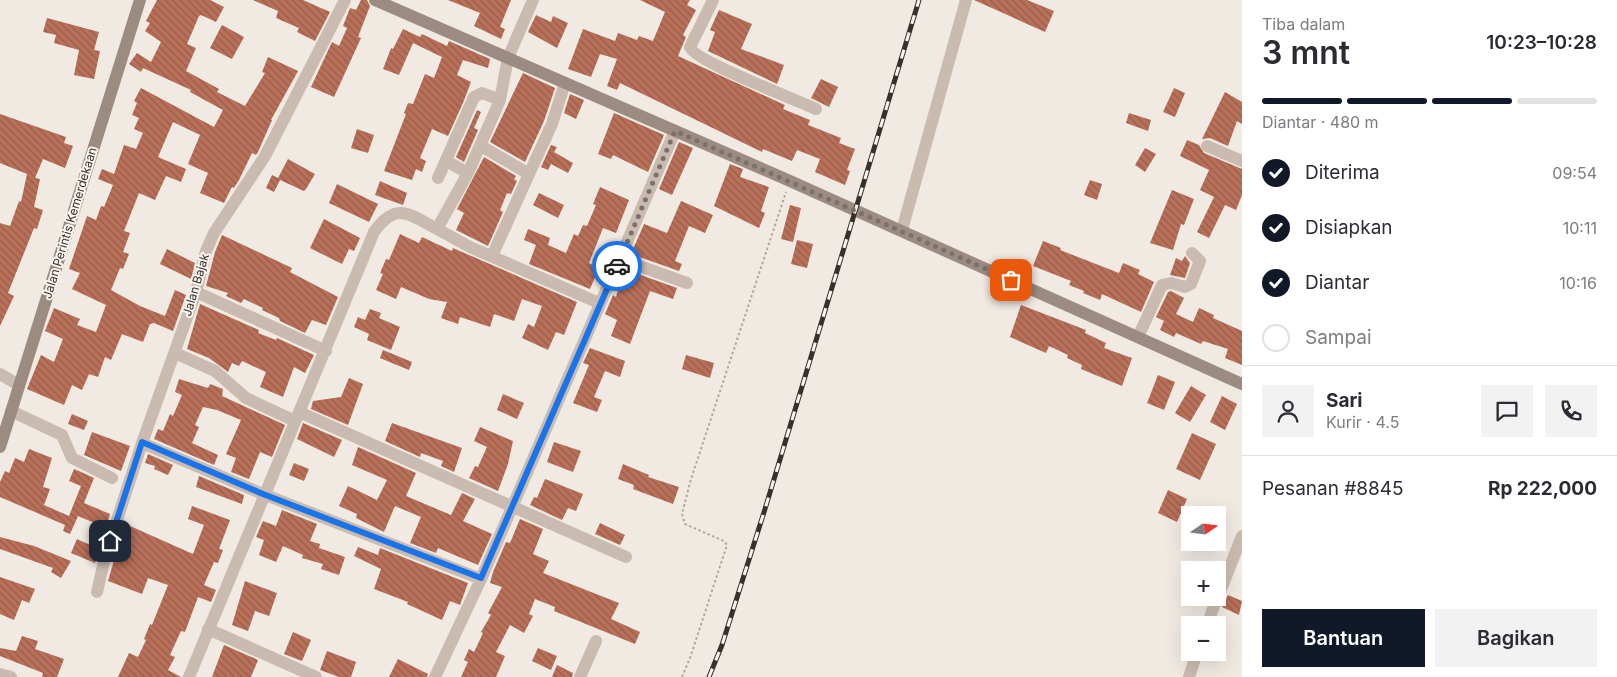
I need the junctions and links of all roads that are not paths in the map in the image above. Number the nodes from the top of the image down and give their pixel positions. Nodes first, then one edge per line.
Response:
1 (140, 0) edge
2 (344, 0) edge
3 (375, 0) edge
4 (532, 0) edge
5 (713, 0) edge
6 (966, 0) edge
7 (508, 58) junction
8 (565, 83) junction
9 (500, 100) junction
10 (816, 109) dead end
11 (675, 131) junction
12 (481, 146) junction
13 (1207, 146) dead end
14 (446, 161) junction
15 (1242, 161) edge
16 (468, 173) junction
17 (529, 174) junction
18 (438, 178) dead end
19 (437, 229) junction
20 (902, 230) junction
21 (1192, 253) dead end
22 (492, 256) junction
23 (620, 259) junction
24 (686, 283) dead end
25 (196, 292) junction
26 (600, 303) junction
27 (1138, 337) junction
28 (326, 351) junction
29 (175, 353) junction
30 (0, 374) edge
31 (1242, 384) edge
32 (19, 385) junction
33 (7, 413) edge
34 (297, 417) junction
35 (142, 442) junction
36 (0, 447) edge
37 (112, 478) dead end
38 (263, 494) junction
39 (511, 507) junction
40 (1242, 536) edge
41 (626, 557) dead end
42 (1226, 575) edge
43 (481, 578) junction
44 (97, 592) dead end
45 (208, 629) junction
46 (596, 641) dead end
47 (1194, 661) edge
48 (0, 674) edge
49 (12, 677) edge
50 (189, 677) edge
51 (316, 677) edge
52 (435, 677) edge
53 (580, 677) edge
54 (1189, 677) edge

1 - 32 street, Jalan Perintis Kemerdekaan
2 - 25 street, Jalan Bajak
3 - 7 street
4 - 7 street
5 - 10 street
6 - 20 street
7 - 8 street
7 - 9 street
8 - 11 street
8 - 17 street
9 - 12 street
9 - 14 street
11 - 20 street
11 - 23 street
12 - 16 street
12 - 17 street
13 - 15 street
14 - 16 street
14 - 18 street
16 - 19 street
17 - 22 street
19 - 22 street
19 - 28 street
20 - 27 street
21 - 27 street
22 - 26 street
23 - 24 street
23 - 26 street
25 - 28 street
25 - 29 street, Jalan Bajak
26 - 39 street
27 - 31 street
28 - 34 street
29 - 34 street
29 - 35 street, Jalan Bajak
30 - 32 street
32 - 33 street, Jalan Perintis Kemerdekaan
33 - 36 street, Jalan Perintis Kemerdekaan
33 - 37 street
34 - 38 street
34 - 39 street
35 - 38 street
35 - 44 street, Jalan Bajak
38 - 43 street
38 - 45 street
39 - 41 street
39 - 43 street
40 - 42 street
43 - 52 street
45 - 50 street
45 - 51 street
46 - 53 street
47 - 54 street
48 - 49 street

